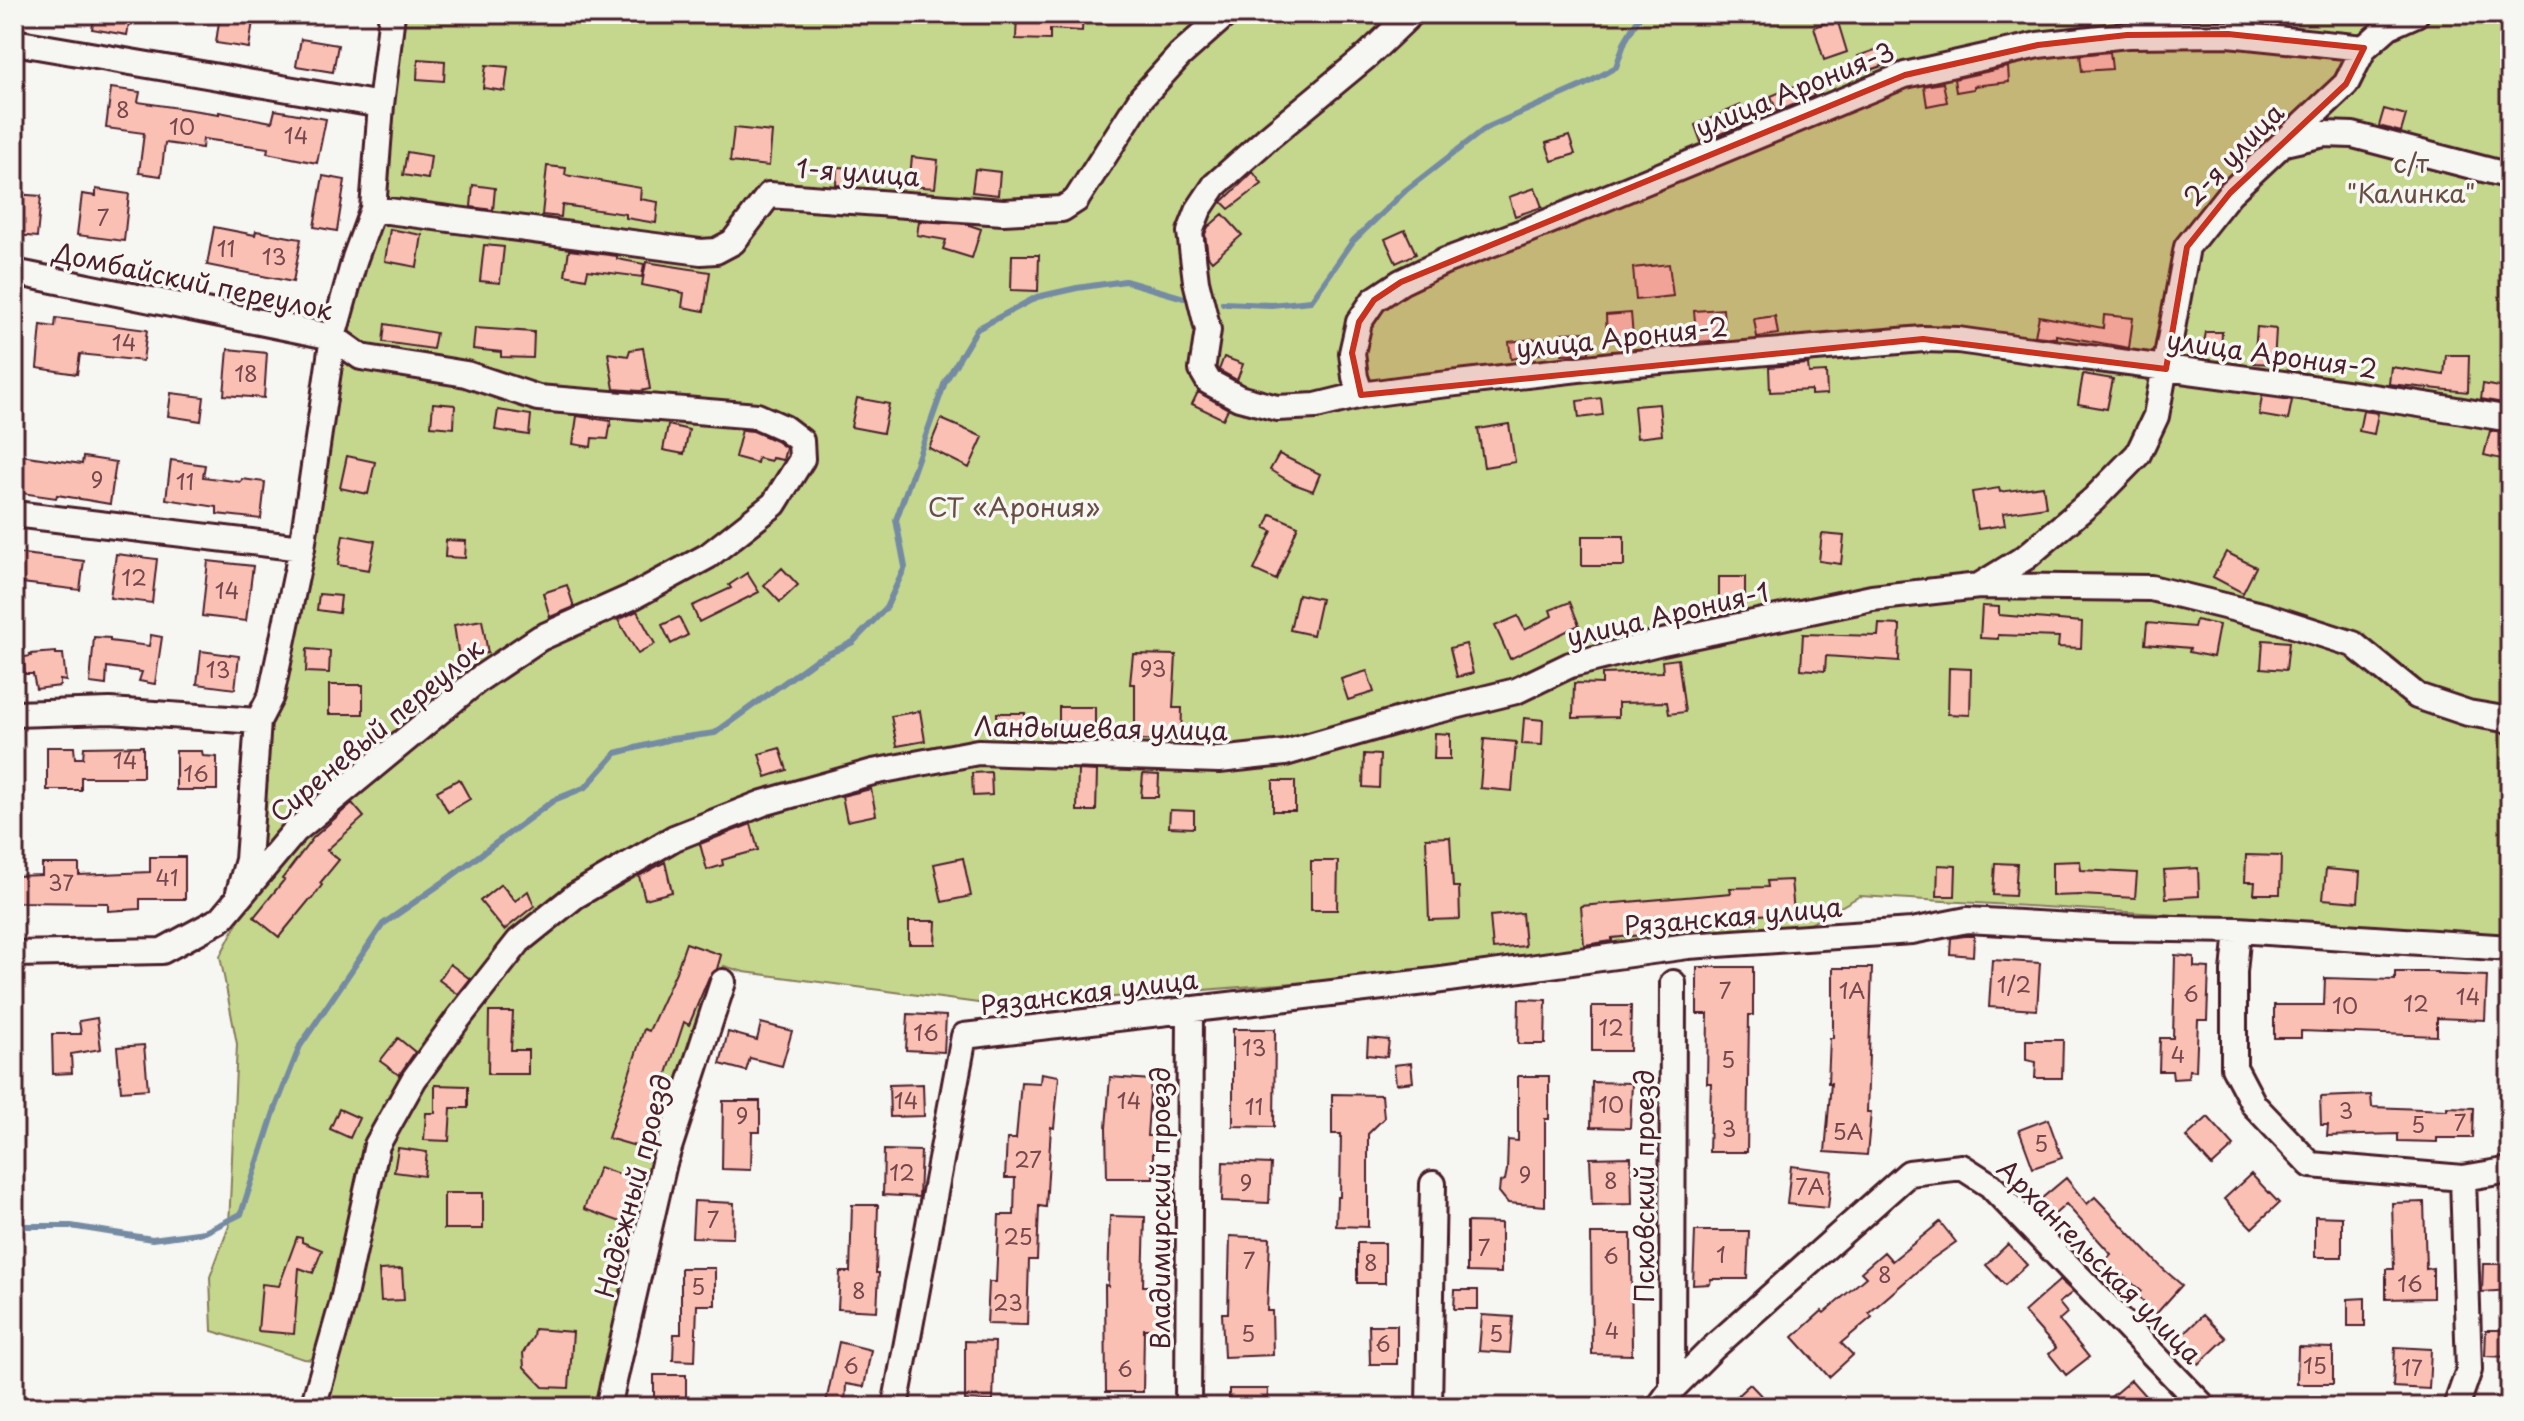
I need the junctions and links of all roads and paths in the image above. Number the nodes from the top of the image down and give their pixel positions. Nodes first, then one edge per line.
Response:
1 (392, 14) edge
2 (1226, 14) edge
3 (1411, 14) edge
4 (2416, 14) edge
5 (14, 42) edge
6 (2364, 48) junction
7 (381, 105) junction
8 (2281, 144) junction
9 (2510, 176) edge
10 (373, 209) junction
11 (14, 272) edge
12 (333, 337) junction
13 (2166, 369) junction
14 (1361, 395) junction
15 (2510, 419) edge
16 (774, 504) joint
17 (14, 514) edge
18 (302, 548) junction
19 (1979, 586) junction
20 (14, 714) edge
21 (2510, 720) edge
22 (258, 721) junction
23 (1285, 753) joint
24 (236, 902) junction
25 (2238, 930) junction
26 (2510, 948) edge
27 (14, 954) edge
28 (723, 982) dead end
29 (1673, 983) dead end
30 (1190, 1009) junction
31 (2510, 1170) edge
32 (2463, 1178) junction
33 (1433, 1184) dead end
34 (1665, 1398) edge
35 (313, 1407) edge
36 (608, 1407) edge
37 (895, 1407) edge
38 (1188, 1407) edge
39 (1429, 1407) edge
40 (2204, 1407) edge
41 (2456, 1407) edge

1 - 7 street
2 - 10 street, 1-я улица
3 - 14 street, улица Арония-2
4 - 6 street, 2-я улица
5 - 7 street
6 - 8 street, 2-я улица
6 - 14 street, улица Арония-3
7 - 10 street
8 - 9 street
8 - 13 street, 2-я улица
10 - 12 street
11 - 12 street, Домбайский переулок
12 - 16 street, Домбайский переулок
12 - 18 street
13 - 14 street, улица Арония-2
13 - 15 street, улица Арония-2
13 - 19 street, 2-я улица
16 - 24 street, Сиреневый переулок
17 - 18 street
18 - 22 street
19 - 21 street
19 - 23 street, улица Арония-1
20 - 22 street
22 - 24 street
23 - 35 street, Ландышевая улица
24 - 27 street, Сиреневый переулок
25 - 26 street, Рязанская улица
25 - 30 street, Рязанская улица
25 - 32 street
28 - 36 street, Надёжный проезд
29 - 34 street, Псковский проезд
30 - 37 street, Рязанская улица
30 - 38 street, Владимирский проезд
31 - 32 street
32 - 41 street
33 - 39 street
34 - 40 street, Архангельская улица

